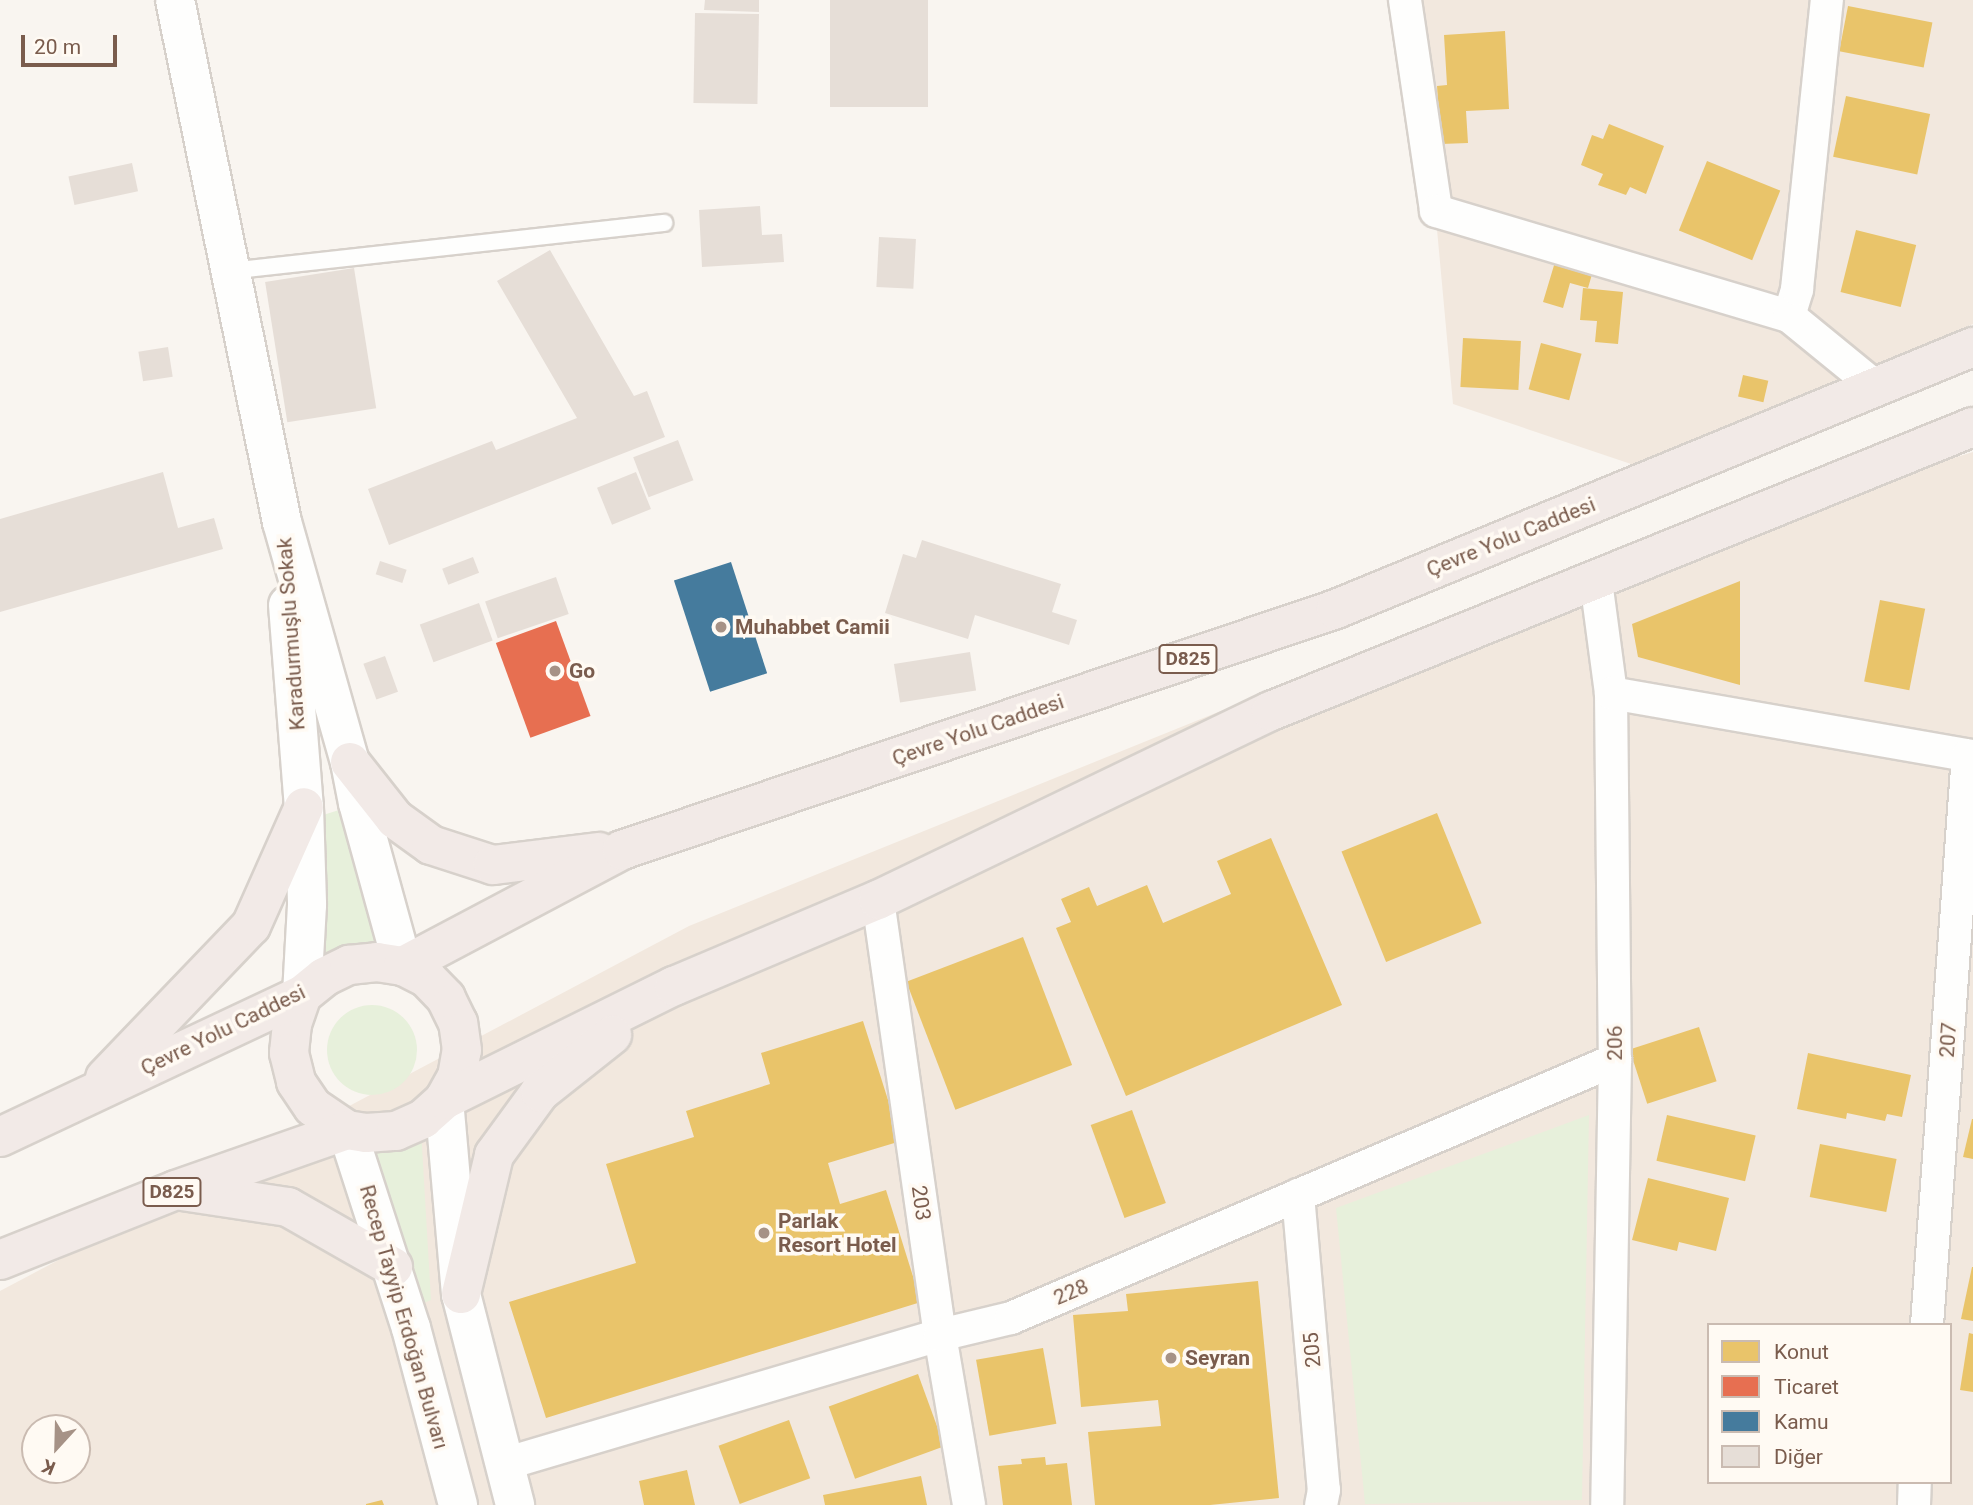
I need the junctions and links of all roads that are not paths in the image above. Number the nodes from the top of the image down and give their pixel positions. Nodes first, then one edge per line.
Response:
1 (175, 0) edge
2 (1405, 0) edge
3 (1827, 0) edge
4 (664, 223) dead end
5 (229, 271) junction
6 (1789, 316) junction
7 (1973, 347) edge
8 (1876, 387) junction
9 (1973, 426) edge
10 (282, 523) junction
11 (1596, 581) junction
12 (1611, 694) junction
13 (1971, 756) edge
14 (350, 762) junction
15 (304, 807) junction
16 (622, 850) junction
17 (878, 900) junction
18 (403, 965) junction
19 (674, 986) junction
20 (302, 995) junction
21 (1615, 1060) junction
22 (89, 1095) junction
23 (444, 1100) junction
24 (347, 1130) junction
25 (0, 1137) edge
26 (176, 1190) junction
27 (1298, 1195) junction
28 (0, 1260) edge
29 (393, 1267) junction
30 (461, 1294) junction
31 (1927, 1323) edge
32 (940, 1335) junction
33 (504, 1464) junction
34 (1915, 1484) edge
35 (458, 1505) edge
36 (515, 1505) edge
37 (970, 1505) edge
38 (1321, 1505) edge
39 (1607, 1505) edge
40 (1914, 1505) edge

1 - 5 main road
2 - 6 street
3 - 6 street
4 - 5 lane
5 - 10 main road
6 - 8 street
7 - 8 highway, Çevre Yolu Caddesi / D825
8 - 16 highway, Çevre Yolu Caddesi / D825
9 - 11 highway
10 - 14 main road, Karadurmuşlu Sokak
10 - 15 main road, Karadurmuşlu Sokak
11 - 12 street, 206
11 - 17 highway
12 - 13 street
12 - 21 street, 206
13 - 31 street, 207
14 - 16 highway
14 - 18 main road, Karadurmuşlu Sokak
15 - 20 main road, Karadurmuşlu Sokak
15 - 22 highway
16 - 18 highway, Çevre Yolu Caddesi / D825
17 - 19 highway
17 - 32 street, 203
18 - 20 highway, Çevre Yolu Caddesi
18 - 23 highway
19 - 23 highway
19 - 30 highway
20 - 22 highway, Çevre Yolu Caddesi
20 - 24 highway
21 - 27 street, 228
21 - 39 street, 206
22 - 25 highway, Çevre Yolu Caddesi
23 - 24 highway
23 - 30 main road
24 - 26 highway, D825
24 - 29 main road, Recep Tayyip Erdoğan Bulvarı
26 - 28 highway, D825
26 - 29 highway
27 - 32 street, 228
27 - 38 street, 205
29 - 35 main road, Recep Tayyip Erdoğan Bulvarı
30 - 33 main road
32 - 33 street, 228
32 - 37 street, 203
33 - 36 main road
34 - 40 street

